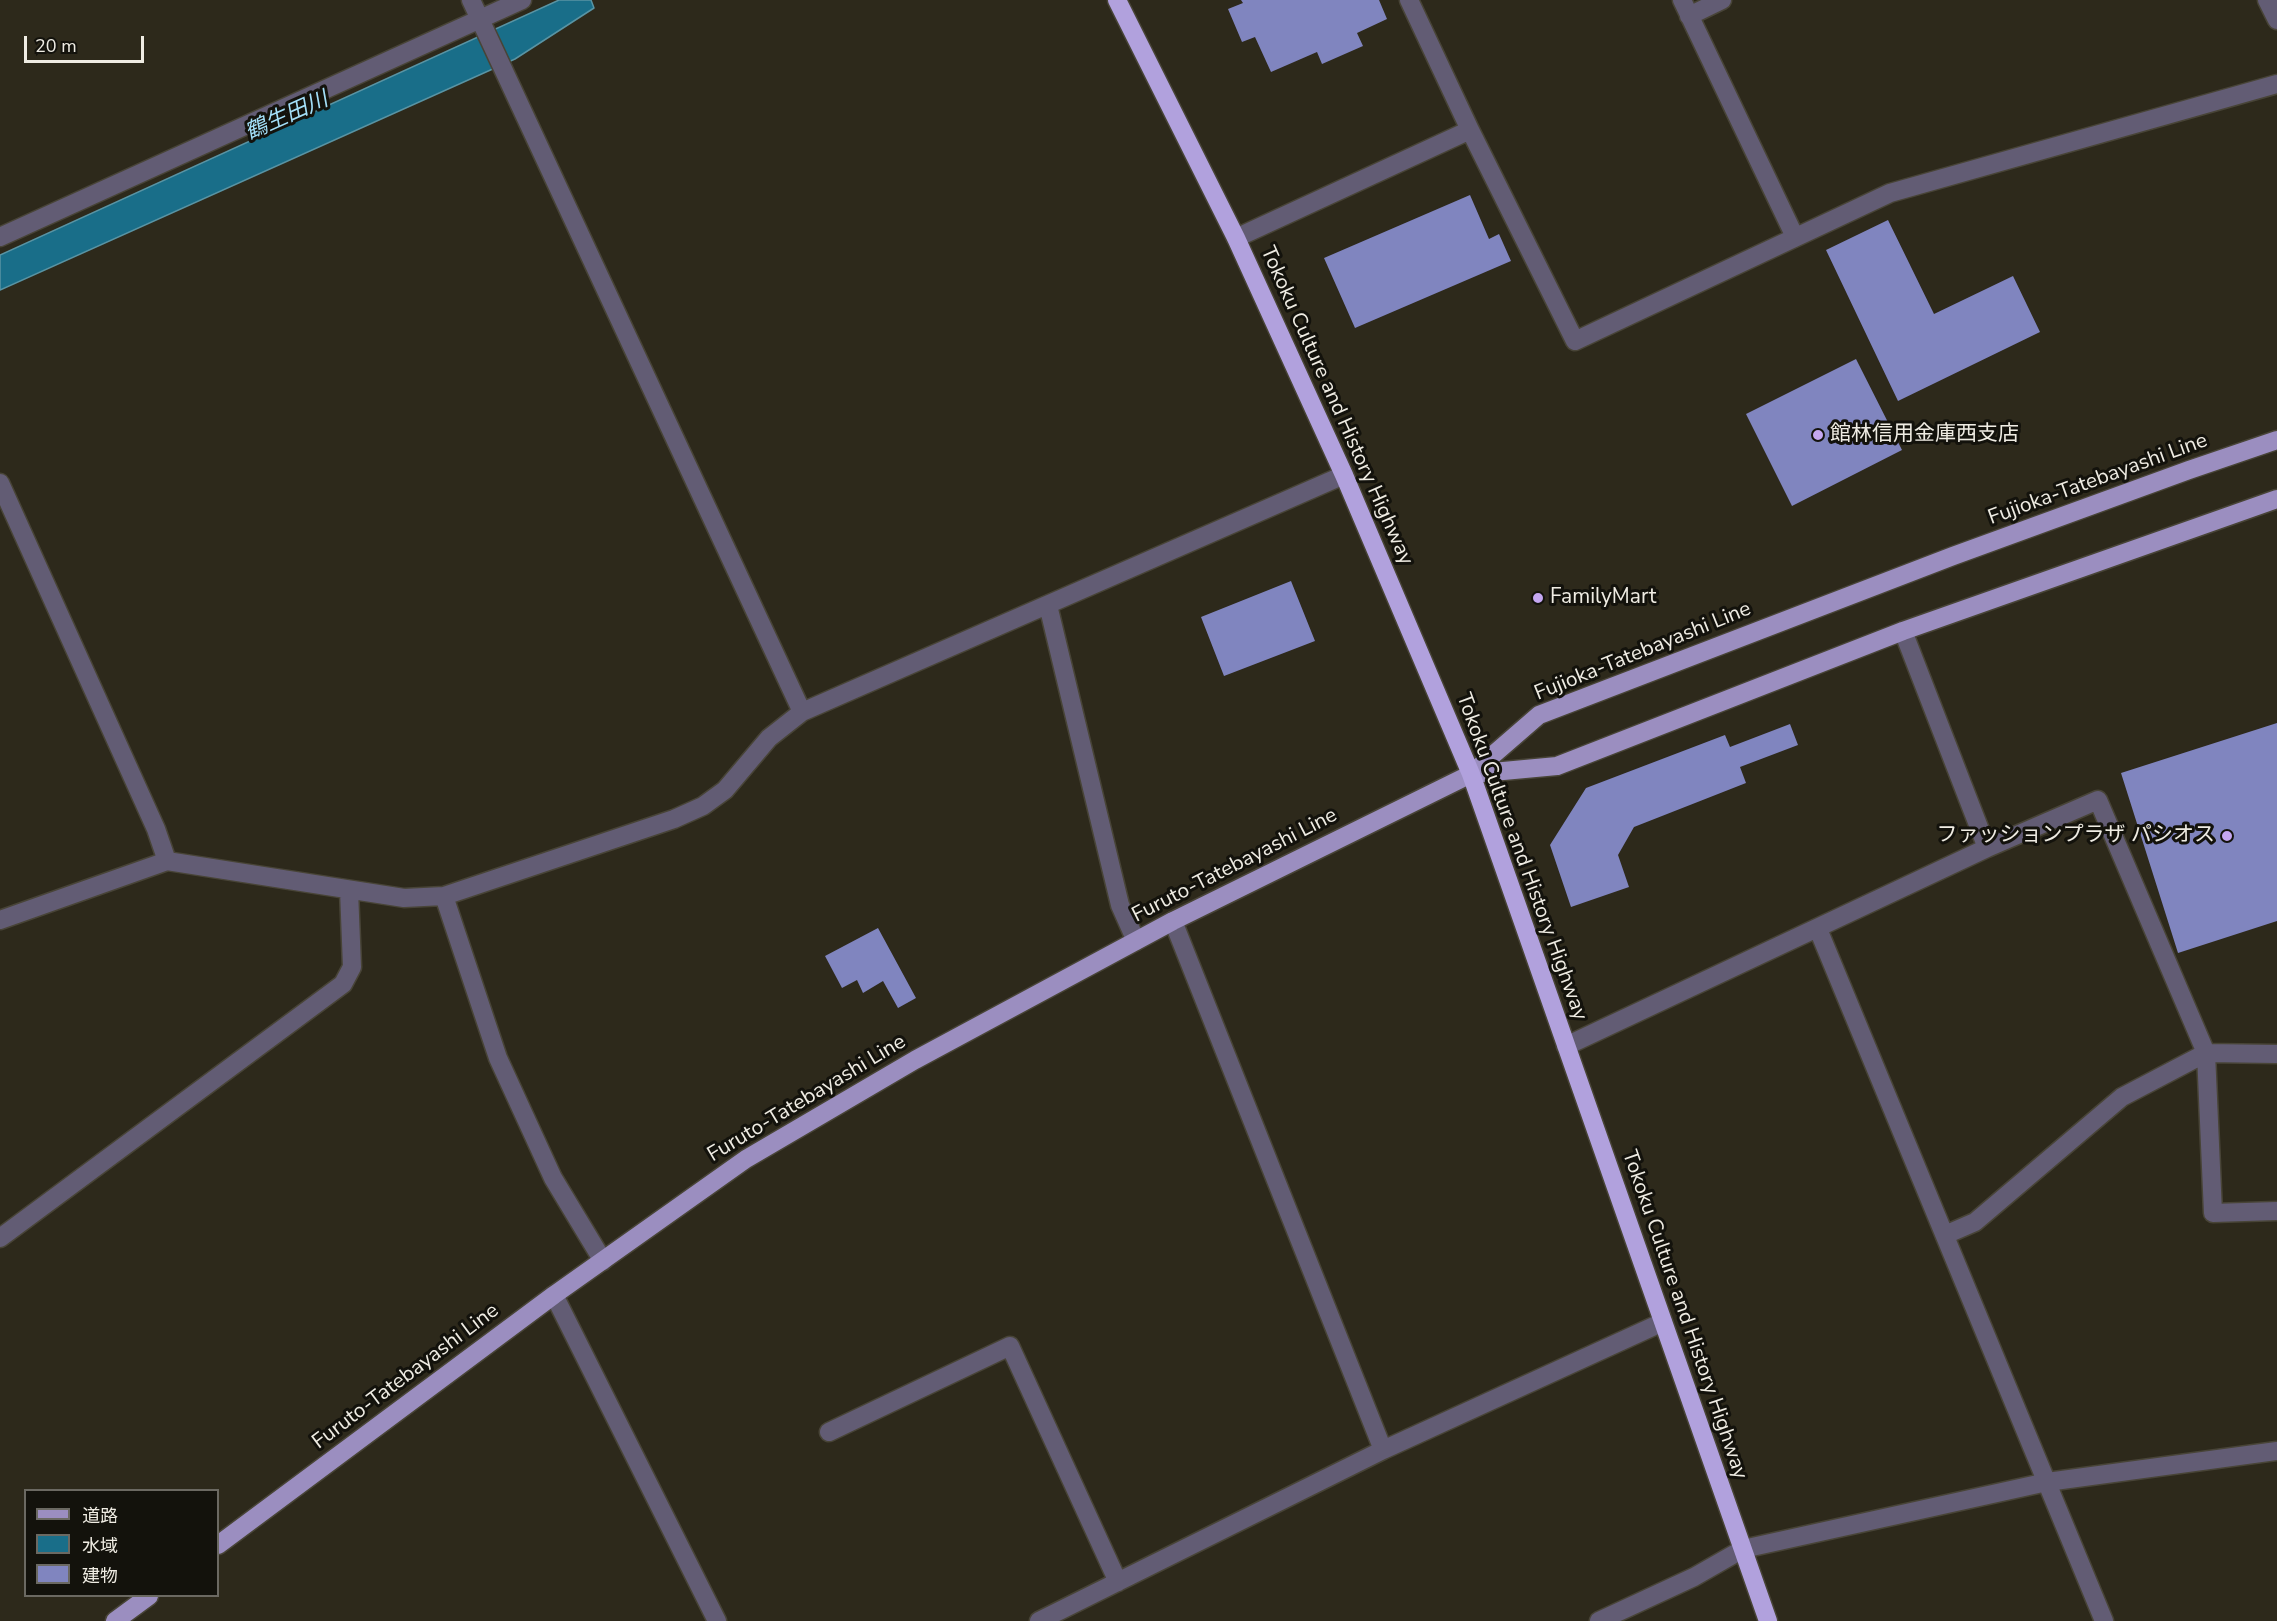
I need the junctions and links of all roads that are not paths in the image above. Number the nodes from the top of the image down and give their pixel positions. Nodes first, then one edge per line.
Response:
1 (471, 0) edge
2 (522, 0) edge
3 (1117, 0) edge
4 (1409, 0) edge
5 (1722, 0) edge
6 (2267, 0) edge
7 (1686, 8) edge
8 (479, 19) junction
9 (2277, 20) edge
10 (2277, 84) edge
11 (1470, 130) junction
12 (0, 237) edge
13 (1795, 237) junction
14 (1236, 238) junction
15 (2277, 440) edge
16 (1344, 475) junction
17 (0, 483) edge
18 (2277, 499) edge
19 (1048, 605) junction
20 (1903, 631) junction
21 (802, 712) junction
22 (1471, 774) junction
23 (1986, 848) junction
24 (167, 861) junction
25 (349, 890) junction
26 (444, 896) junction
27 (0, 920) edge
28 (1173, 921) junction
29 (1818, 928) junction
30 (1136, 941) junction
31 (1566, 1046) junction
32 (2206, 1053) junction
33 (2277, 1054) edge
34 (2277, 1211) edge
35 (1945, 1235) junction
36 (0, 1238) edge
37 (603, 1261) junction
38 (554, 1295) junction
39 (1663, 1322) junction
40 (829, 1432) dead end
41 (1383, 1450) junction
42 (2277, 1451) edge
43 (2047, 1482) junction
44 (219, 1544) edge
45 (1743, 1549) junction
46 (1118, 1582) junction
47 (148, 1597) edge
48 (115, 1621) edge
49 (717, 1621) edge
50 (1039, 1621) edge
51 (1599, 1621) edge
52 (1768, 1621) edge
53 (2104, 1621) edge

1 - 8 street
2 - 8 street
3 - 14 highway, Tokoku Culture and History Highway
4 - 11 street
5 - 7 street
6 - 9 street
7 - 13 street
8 - 12 street
8 - 21 street
10 - 13 street
11 - 13 street
11 - 14 street
14 - 16 highway, Tokoku Culture and History Highway
15 - 22 main road, Fujioka-Tatebayashi Line
16 - 19 street
16 - 22 highway, Tokoku Culture and History Highway
17 - 24 street
18 - 20 main road
19 - 21 street
19 - 30 street
20 - 22 main road
20 - 23 street
21 - 26 street
22 - 28 main road, Furuto-Tatebayashi Line
22 - 31 highway, Tokoku Culture and History Highway
23 - 29 street
23 - 32 street
24 - 25 street
24 - 27 street
25 - 26 street
25 - 36 street
26 - 37 street
28 - 30 main road, Furuto-Tatebayashi Line
28 - 41 street
29 - 31 street
29 - 35 street
30 - 37 main road, Furuto-Tatebayashi Line
31 - 39 highway, Tokoku Culture and History Highway
32 - 33 street
32 - 34 street
32 - 35 street
35 - 43 street
37 - 38 main road, Furuto-Tatebayashi Line
38 - 44 main road, Furuto-Tatebayashi Line
38 - 49 street
39 - 41 street
39 - 45 highway, Tokoku Culture and History Highway
40 - 46 street
41 - 46 street
42 - 43 street
43 - 45 street
43 - 53 street
45 - 51 street
45 - 52 highway, Tokoku Culture and History Highway
46 - 50 street
47 - 48 main road

